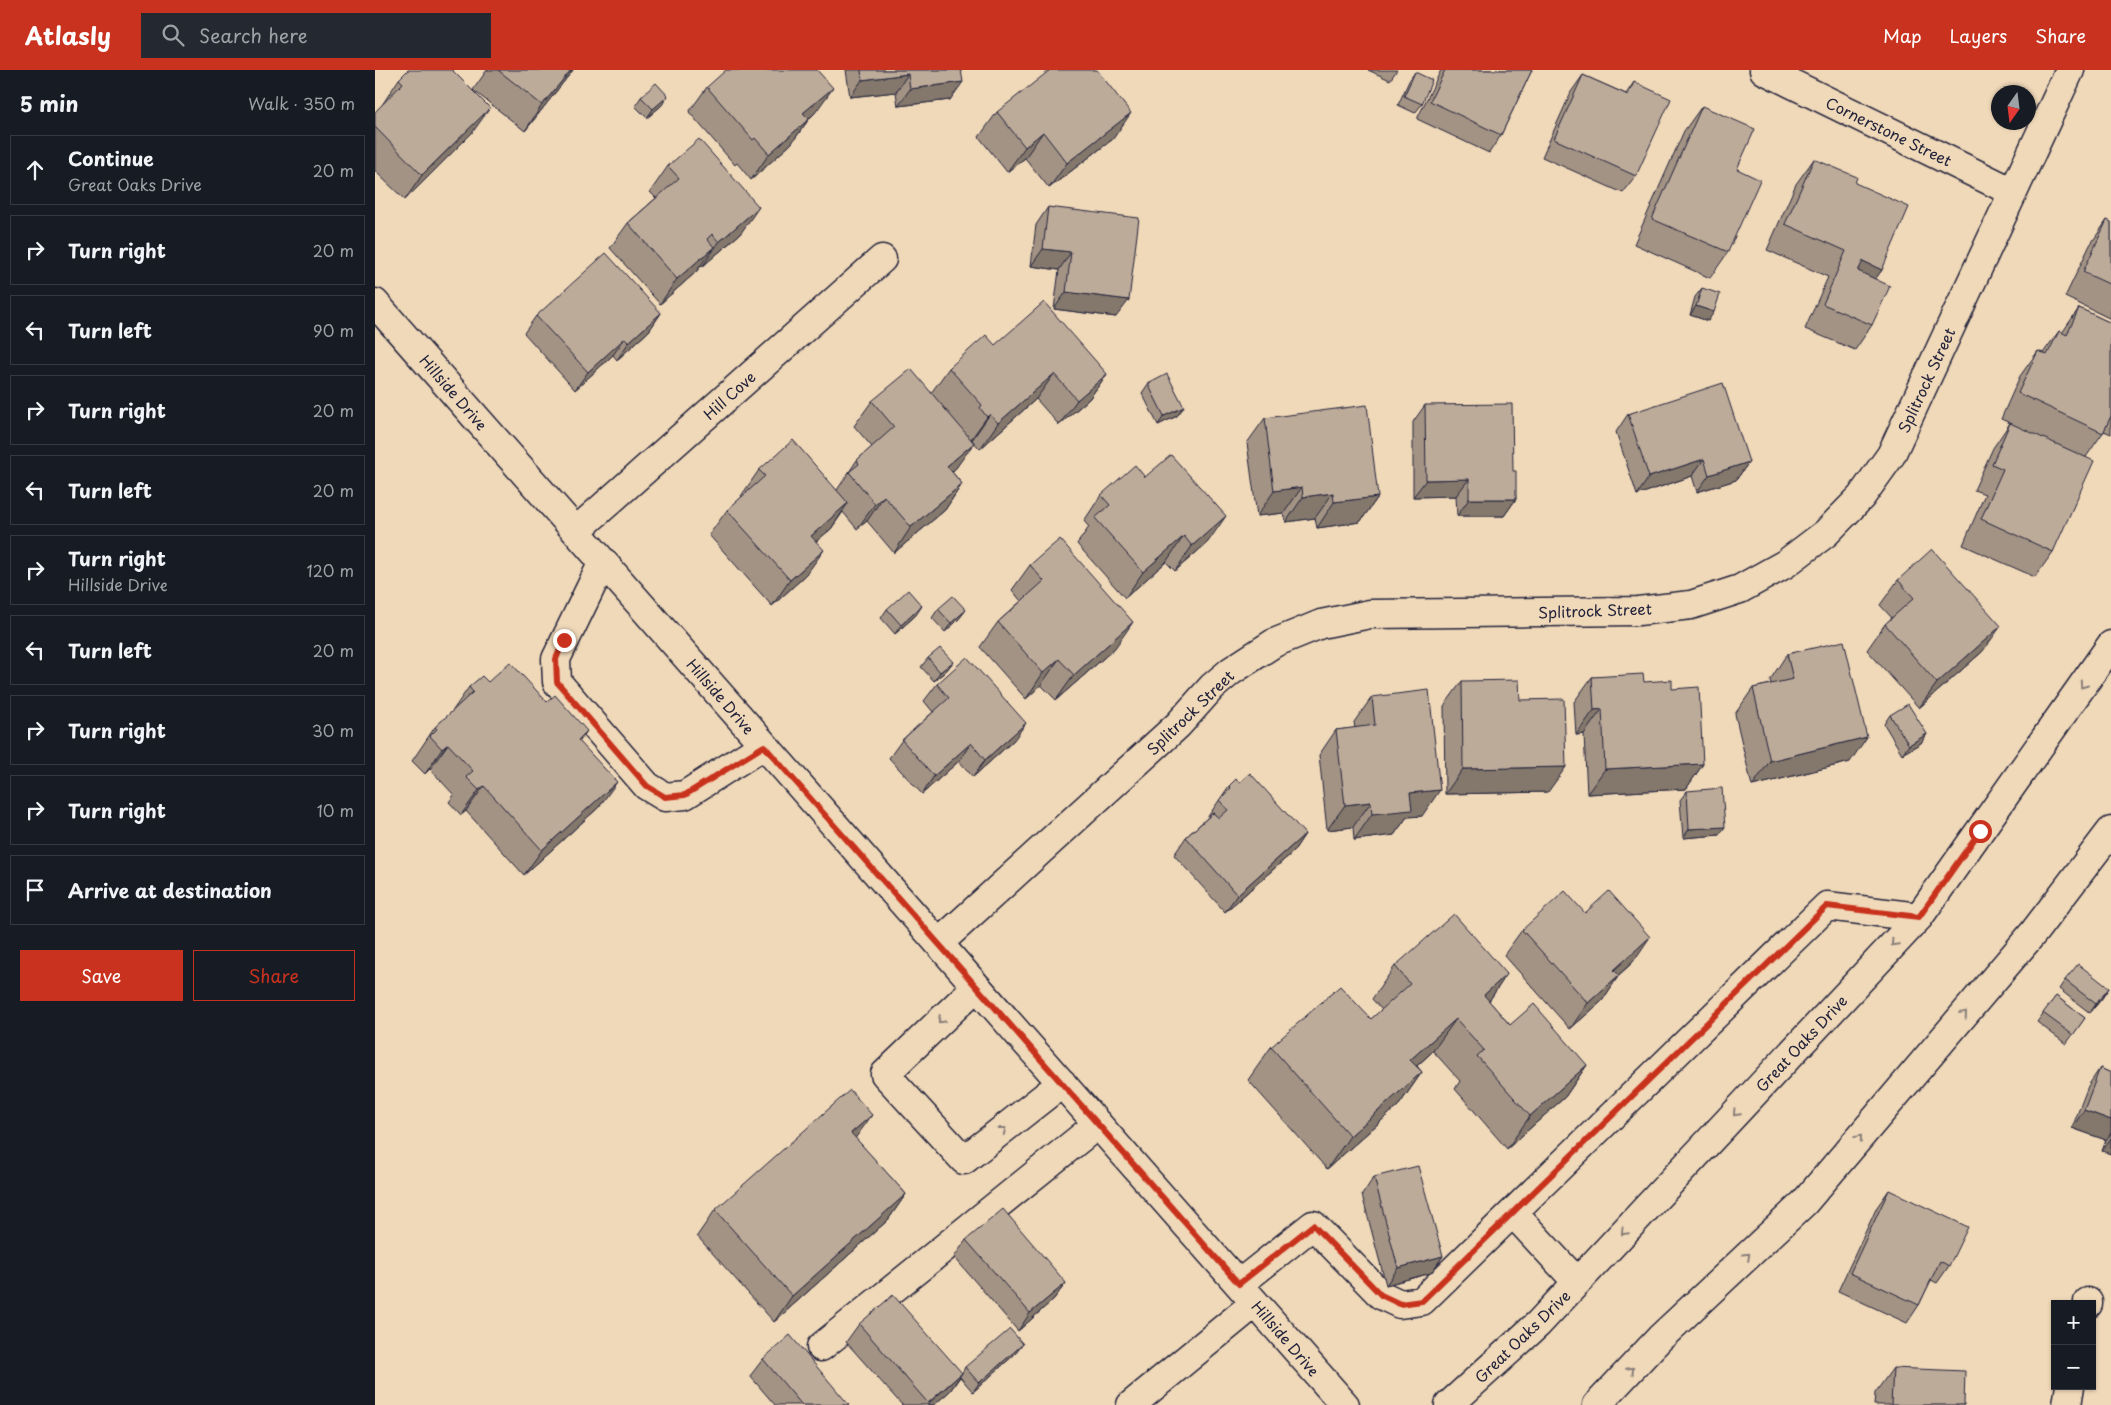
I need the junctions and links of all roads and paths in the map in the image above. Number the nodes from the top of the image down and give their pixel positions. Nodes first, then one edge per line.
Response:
1 (1764, 70) edge
2 (2070, 70) edge
3 (2013, 192) junction
4 (882, 260) dead end
5 (375, 303) edge
6 (576, 532) junction
7 (603, 562) junction
8 (2111, 645) edge
9 (764, 746) junction
10 (2111, 832) edge
11 (1919, 917) junction
12 (939, 943) junction
13 (977, 987) junction
14 (1062, 1083) junction
15 (1098, 1124) junction
16 (1513, 1213) junction
17 (1577, 1282) junction
18 (1247, 1293) junction
19 (821, 1347) dead end
20 (2069, 1390) edge
21 (1131, 1405) edge
22 (1345, 1405) edge
23 (1449, 1405) edge
24 (1597, 1405) edge
25 (2067, 1405) edge

1 - 3 street, Cornerstone Street
2 - 3 street, Splitrock Street
3 - 12 street, Splitrock Street
4 - 6 street, Hill Cove
5 - 6 street, Hillside Drive
6 - 7 street, Hillside Drive
7 - 9 street, Hillside Drive
7 - 9 street
8 -> 11 street, Great Oaks Drive
9 - 12 street, Hillside Drive
24 -> 10 street
11 - 16 street
11 -> 17 street, Great Oaks Drive
12 - 13 street, Hillside Drive
13 - 14 street, Hillside Drive
13 -> 14 street
14 - 15 street, Hillside Drive
15 - 18 street, Hillside Drive
15 - 19 street
16 - 17 street
16 - 18 street
17 - 23 street, Great Oaks Drive
18 - 21 street
18 - 22 street, Hillside Drive
20 - 25 street

